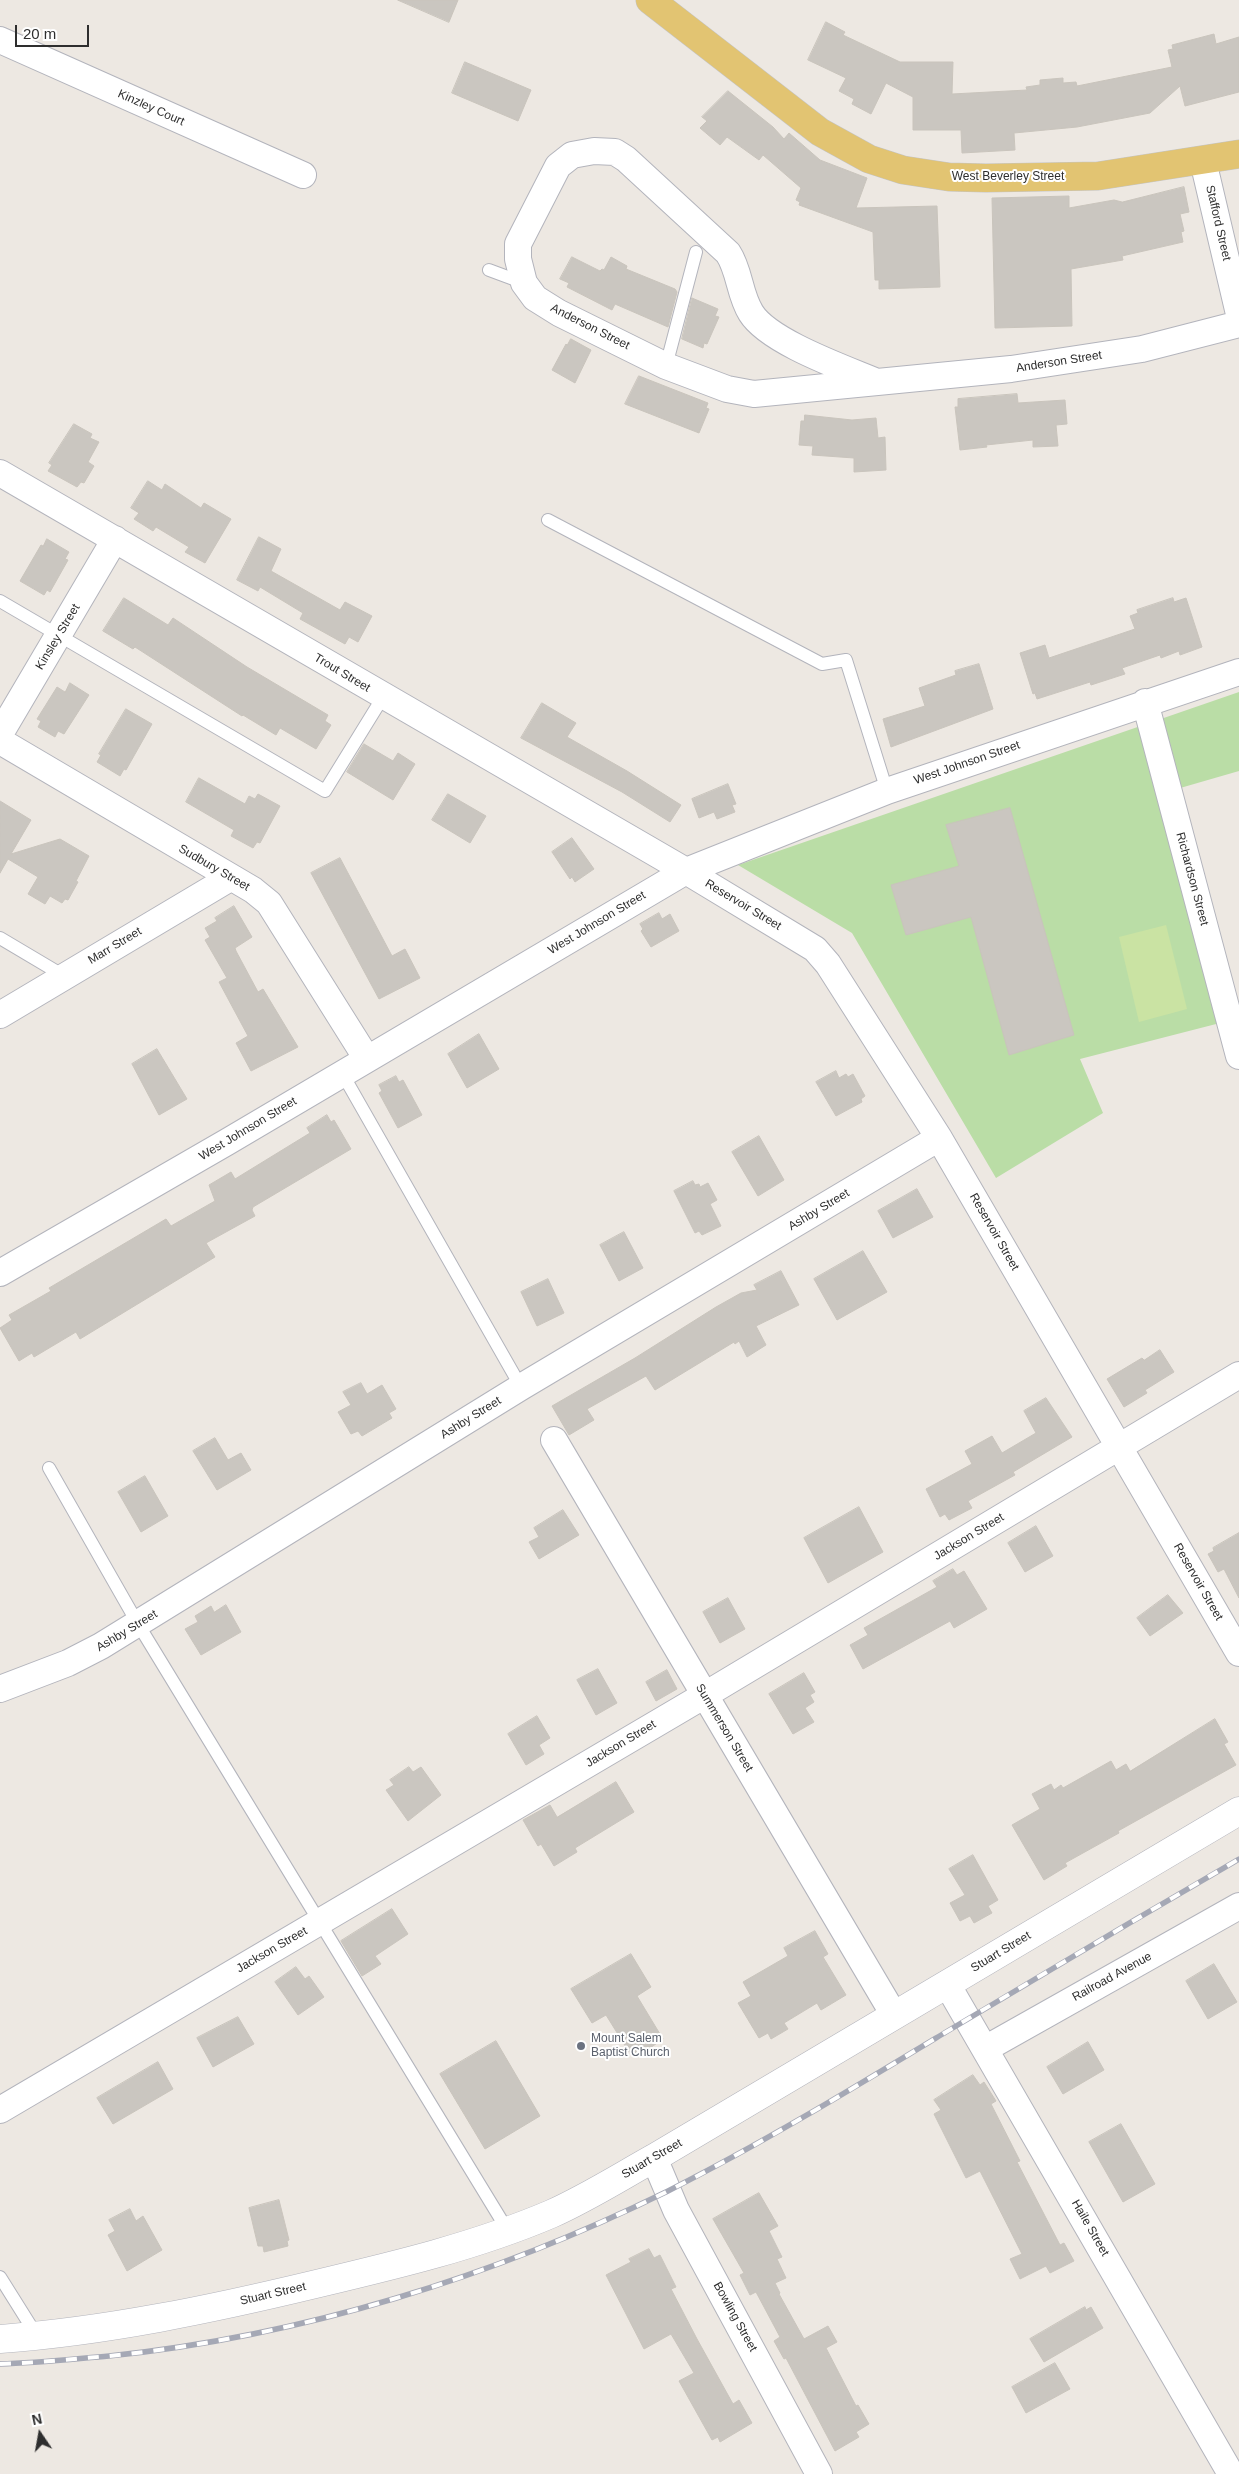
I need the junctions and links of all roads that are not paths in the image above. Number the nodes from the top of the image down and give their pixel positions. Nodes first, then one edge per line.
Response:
1 (650, 0) edge
2 (0, 40) edge
3 (1239, 154) edge
4 (1203, 161) junction
5 (303, 175) dead end
6 (696, 252) dead end
7 (489, 270) dead end
8 (524, 283) junction
9 (1239, 314) edge
10 (1239, 324) edge
11 (666, 366) junction
12 (877, 382) junction
13 (0, 473) edge
14 (548, 520) dead end
15 (114, 539) junction
16 (0, 601) edge
17 (59, 636) junction
18 (1239, 672) edge
19 (383, 697) junction
20 (1145, 702) junction
21 (0, 734) edge
22 (0, 741) edge
23 (887, 791) junction
24 (686, 871) junction
25 (230, 878) junction
26 (0, 938) edge
27 (64, 976) junction
28 (0, 1015) edge
29 (1239, 1056) edge
30 (367, 1059) junction
31 (342, 1073) junction
32 (939, 1138) junction
33 (0, 1273) edge
34 (1239, 1375) edge
35 (521, 1388) junction
36 (554, 1440) dead end
37 (1119, 1448) junction
38 (49, 1468) dead end
39 (138, 1624) junction
40 (1239, 1652) edge
41 (0, 1689) edge
42 (705, 1694) junction
43 (1239, 1811) edge
44 (1237, 1912) edge
45 (320, 1922) junction
46 (947, 1984) junction
47 (894, 2015) junction
48 (985, 2049) junction
49 (0, 2110) edge
50 (654, 2158) junction
51 (508, 2231) junction
52 (0, 2278) edge
53 (37, 2336) junction
54 (0, 2339) edge
55 (815, 2466) edge
56 (1231, 2474) edge

1 - 4 main road, West Beverley Street
2 - 5 street, Kinzley Court
3 - 4 main road, West Beverley Street
4 - 9 street, Stafford Street
6 - 11 lane
7 - 8 lane
8 - 11 street, Anderson Street
8 - 12 street, Anderson Street
10 - 12 street, Anderson Street
11 - 12 street, Anderson Street
13 - 15 street, Trout Street
14 - 23 lane
15 - 17 street, Kinsley Street
15 - 19 street, Trout Street
16 - 17 lane
17 - 19 lane
17 - 21 street, Kinsley Street
18 - 20 street, West Johnson Street
19 - 24 street, Trout Street
20 - 23 street, West Johnson Street
20 - 29 street, Richardson Street
22 - 25 street, Sudbury Street
23 - 24 street, West Johnson Street
24 - 30 street, West Johnson Street
24 - 32 street, Reservoir Street
25 - 27 street, Marr Street
25 - 30 street, Sudbury Street
26 - 27 lane
27 - 28 street, Marr Street
30 - 31 street, West Johnson Street
31 - 33 street, West Johnson Street
31 - 35 lane
32 - 35 street, Ashby Street
32 - 37 street, Reservoir Street
34 - 37 street, Jackson Street
35 - 39 street, Ashby Street
36 - 42 street, Summerson Street
37 - 40 street, Reservoir Street
37 - 42 street, Jackson Street
38 - 39 lane
39 - 41 street, Ashby Street
39 - 45 lane
42 - 45 street, Jackson Street
42 - 47 street, Summerson Street
43 - 46 street, Stuart Street
44 - 48 street, Railroad Avenue
45 - 49 street, Jackson Street
45 - 51 lane
46 - 47 street, Stuart Street
46 - 48 street, Haile Street
47 - 50 street, Stuart Street
48 - 56 street, Haile Street
50 - 51 street, Stuart Street
50 - 55 street, Bowling Street
51 - 53 street, Stuart Street
52 - 53 lane
53 - 54 street, Stuart Street

